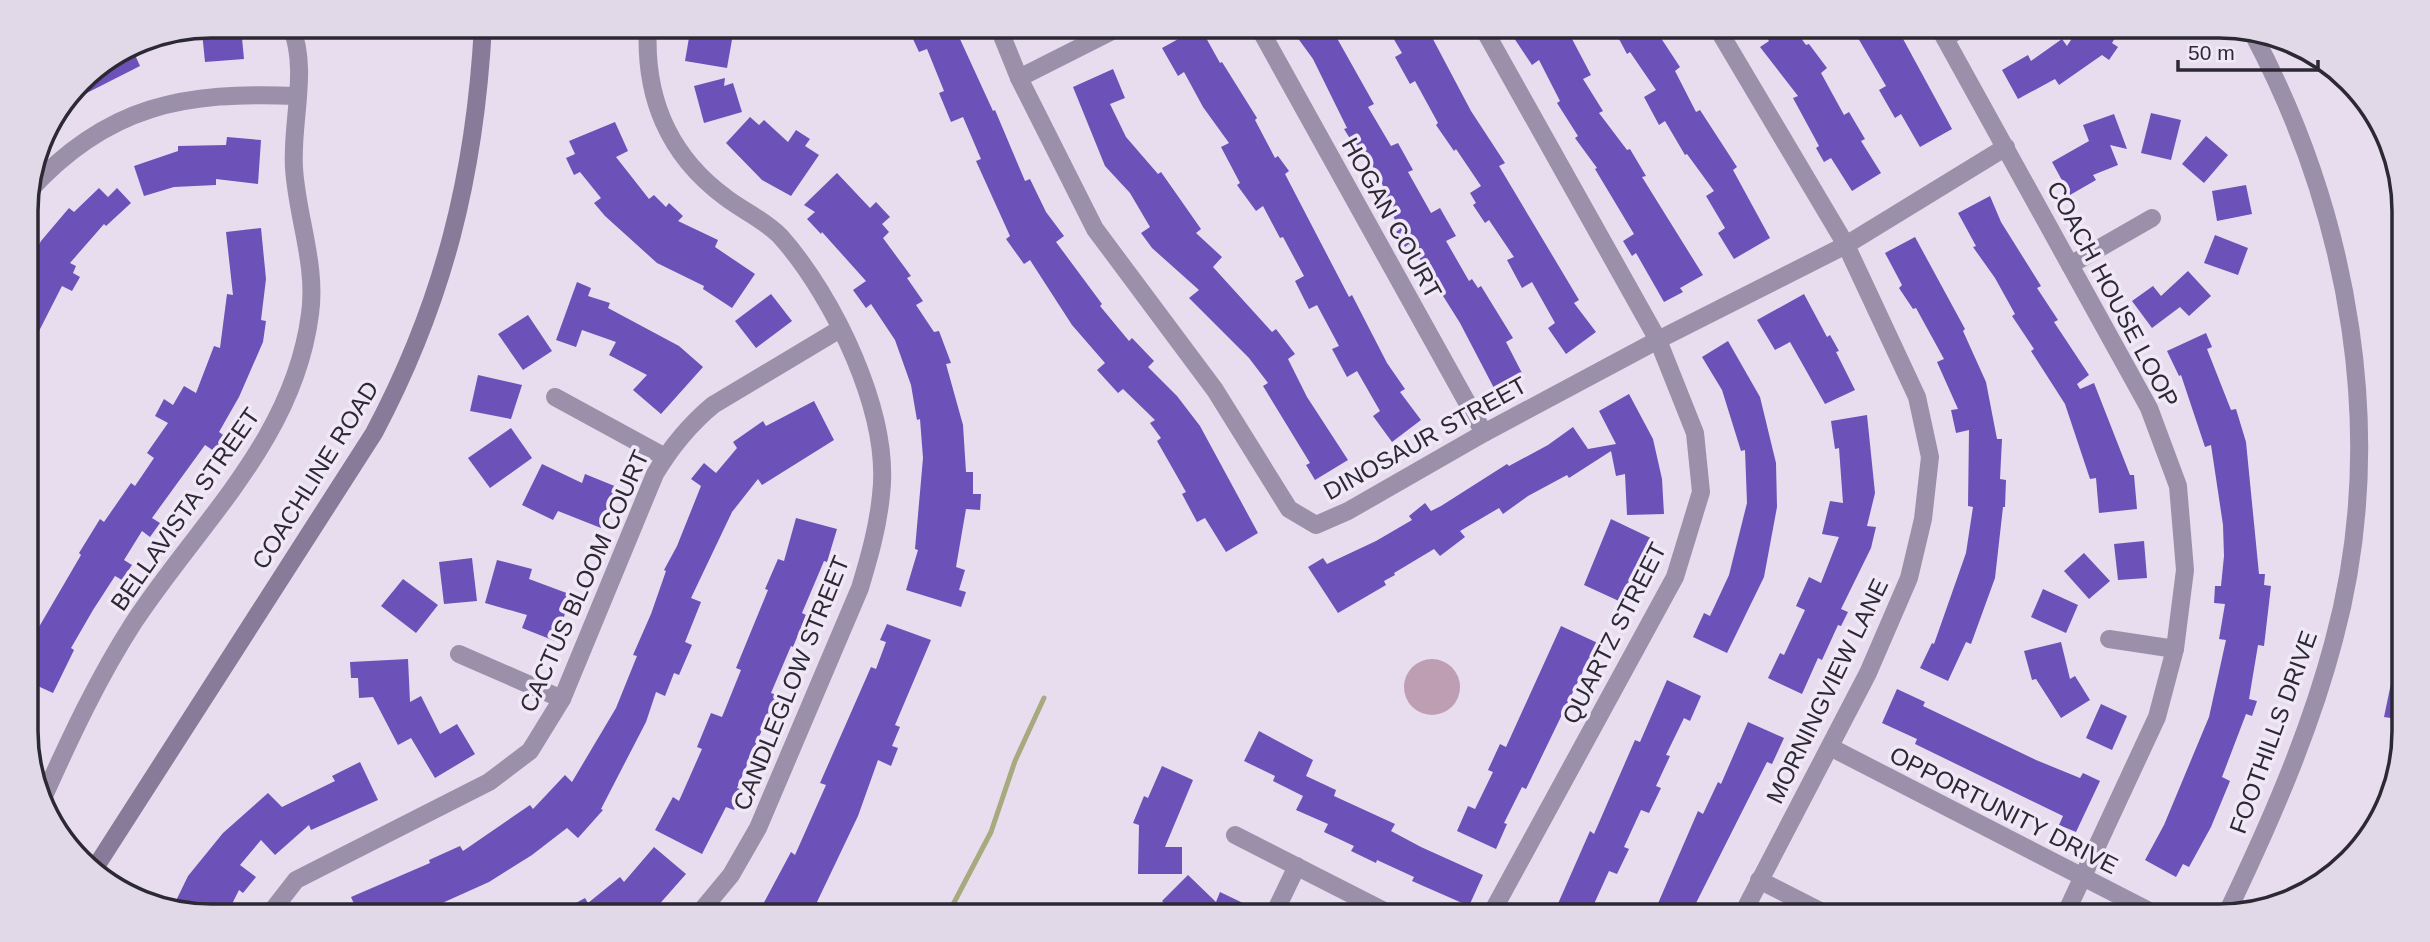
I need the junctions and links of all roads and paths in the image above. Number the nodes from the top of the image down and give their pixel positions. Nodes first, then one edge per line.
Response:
1 (1265, 38) edge
2 (1489, 38) edge
3 (1723, 38) edge
4 (1944, 38) edge
5 (296, 39) edge
6 (482, 39) edge
7 (647, 39) edge
8 (1003, 39) edge
9 (1097, 39) edge
10 (2258, 44) edge
11 (1019, 78) junction
12 (297, 96) junction
13 (2006, 147) junction
14 (42, 177) edge
15 (2152, 218) dead end
16 (1846, 245) junction
17 (2070, 265) junction
18 (840, 330) junction
19 (1658, 340) junction
20 (555, 397) dead end
21 (1483, 433) junction
22 (665, 457) junction
23 (2109, 639) dead end
24 (2175, 649) junction
25 (459, 654) dead end
26 (562, 699) junction
27 (1830, 747) junction
28 (48, 787) edge
29 (1235, 835) dead end
30 (99, 862) edge
31 (1297, 866) junction
32 (2084, 879) junction
33 (1759, 880) junction
34 (1279, 903) edge
35 (1370, 903) edge
36 (1496, 903) edge
37 (1748, 903) edge
38 (1805, 903) edge
39 (2071, 903) edge
40 (2133, 903) edge
41 (2231, 903) edge
42 (277, 904) edge
43 (706, 904) edge

1 - 21 street, HOGAN COURT
2 - 19 street, QUARTZ STREET
3 - 16 street, MORNINGVIEW LANE
4 - 13 street, COACH HOUSE LOOP
5 - 12 street, BELLAVISTA STREET
6 - 30 main road, COACHLINE ROAD
7 - 18 street, CANDLEGLOW STREET
8 - 11 street, DINOSAUR STREET
9 - 11 street
10 - 41 street, FOOTHILLS DRIVE
11 - 21 street, DINOSAUR STREET
12 - 14 street
12 - 28 street, BELLAVISTA STREET
13 - 16 street, DINOSAUR STREET
13 - 17 street, COACH HOUSE LOOP
15 - 17 street
16 - 19 street, DINOSAUR STREET
16 - 27 street, MORNINGVIEW LANE
17 - 24 street, COACH HOUSE LOOP
18 - 22 street, CACTUS BLOOM COURT
18 - 43 street, CANDLEGLOW STREET
19 - 21 street, DINOSAUR STREET
19 - 36 street, QUARTZ STREET
20 - 22 street
22 - 26 street, CACTUS BLOOM COURT
23 - 24 street
24 - 32 street, COACH HOUSE LOOP
25 - 26 street
26 - 42 street, CACTUS BLOOM COURT
27 - 32 street, OPPORTUNITY DRIVE
27 - 33 street, MORNINGVIEW LANE
29 - 31 street
31 - 34 street
31 - 35 street
32 - 39 street, COACH HOUSE LOOP
32 - 40 street, OPPORTUNITY DRIVE
33 - 37 street, MORNINGVIEW LANE
33 - 38 street

